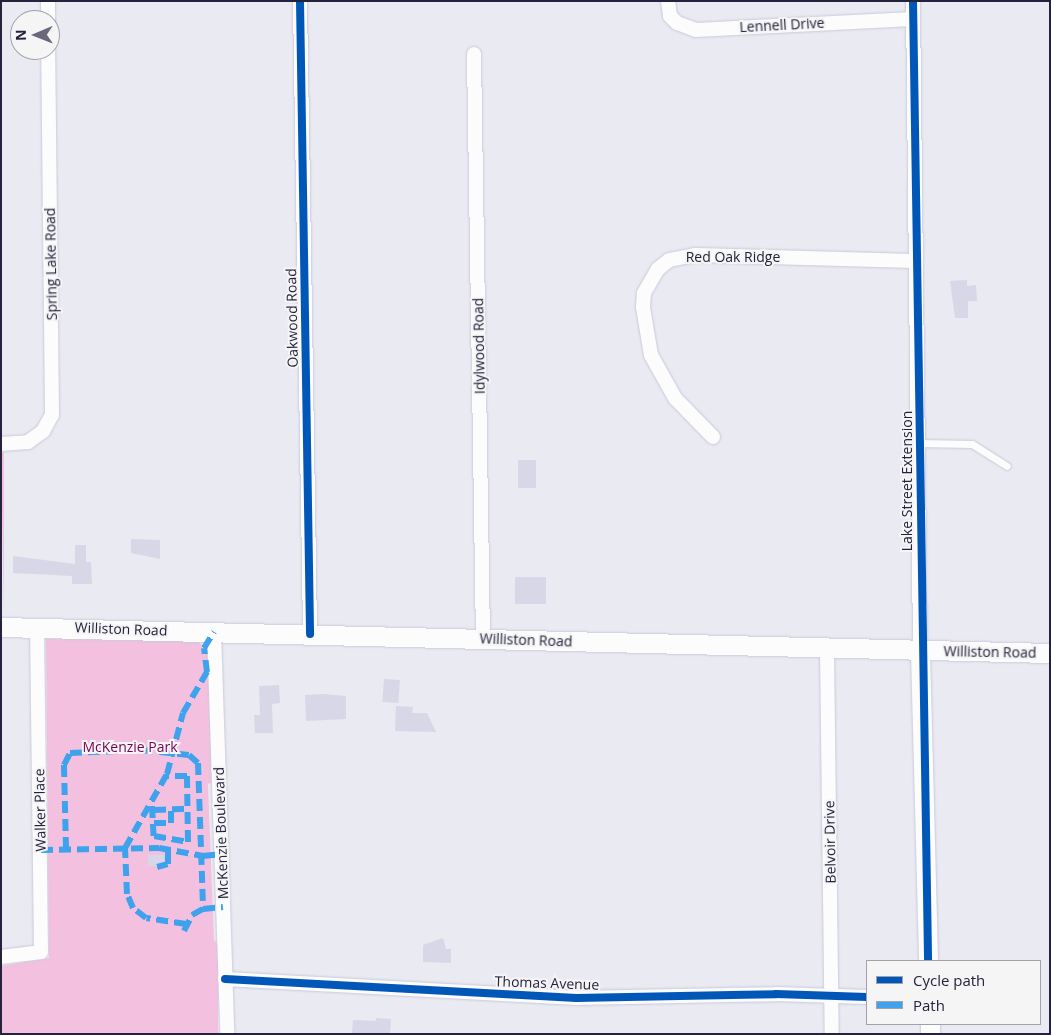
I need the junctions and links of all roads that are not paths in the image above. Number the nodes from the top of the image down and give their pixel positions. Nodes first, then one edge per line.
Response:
1 (300, 1) edge
2 (668, 1) edge
3 (912, 1) edge
4 (913, 19) junction
5 (474, 54) dead end
6 (48, 60) edge
7 (916, 261) junction
8 (712, 437) dead end
9 (919, 443) junction
10 (1, 444) edge
11 (1007, 466) dead end
12 (1, 627) edge
13 (37, 628) junction
14 (214, 632) junction
15 (310, 634) junction
16 (483, 638) junction
17 (827, 650) junction
18 (920, 652) junction
19 (1050, 653) edge
20 (1, 957) edge
21 (928, 960) edge
22 (225, 979) junction
23 (832, 998) junction
24 (866, 998) edge
25 (227, 1034) edge
26 (832, 1034) edge

1 - 15 street, Oakwood Road
2 - 4 street, Lennell Drive
3 - 4 street, Lake Street Extension
4 - 7 street, Lake Street Extension
5 - 16 street, Idylwood Road
6 - 10 street, Spring Lake Road
7 - 8 street, Red Oak Ridge
7 - 9 street, Lake Street Extension
9 - 11 lane
9 - 18 street, Lake Street Extension
12 - 13 main road, Williston Road
13 - 14 main road, Williston Road
13 - 20 street, Walker Place
14 - 15 main road, Williston Road
14 - 22 street, McKenzie Boulevard
15 - 16 main road, Williston Road
16 - 17 main road, Williston Road
17 - 18 main road, Williston Road
17 - 23 street, Belvoir Drive
18 - 19 main road, Williston Road
18 - 21 main road, Lake Street Extension
22 - 23 street, Thomas Avenue
22 - 25 street, McKenzie Boulevard
23 - 24 street, Thomas Avenue
23 - 26 street, Belvoir Drive

